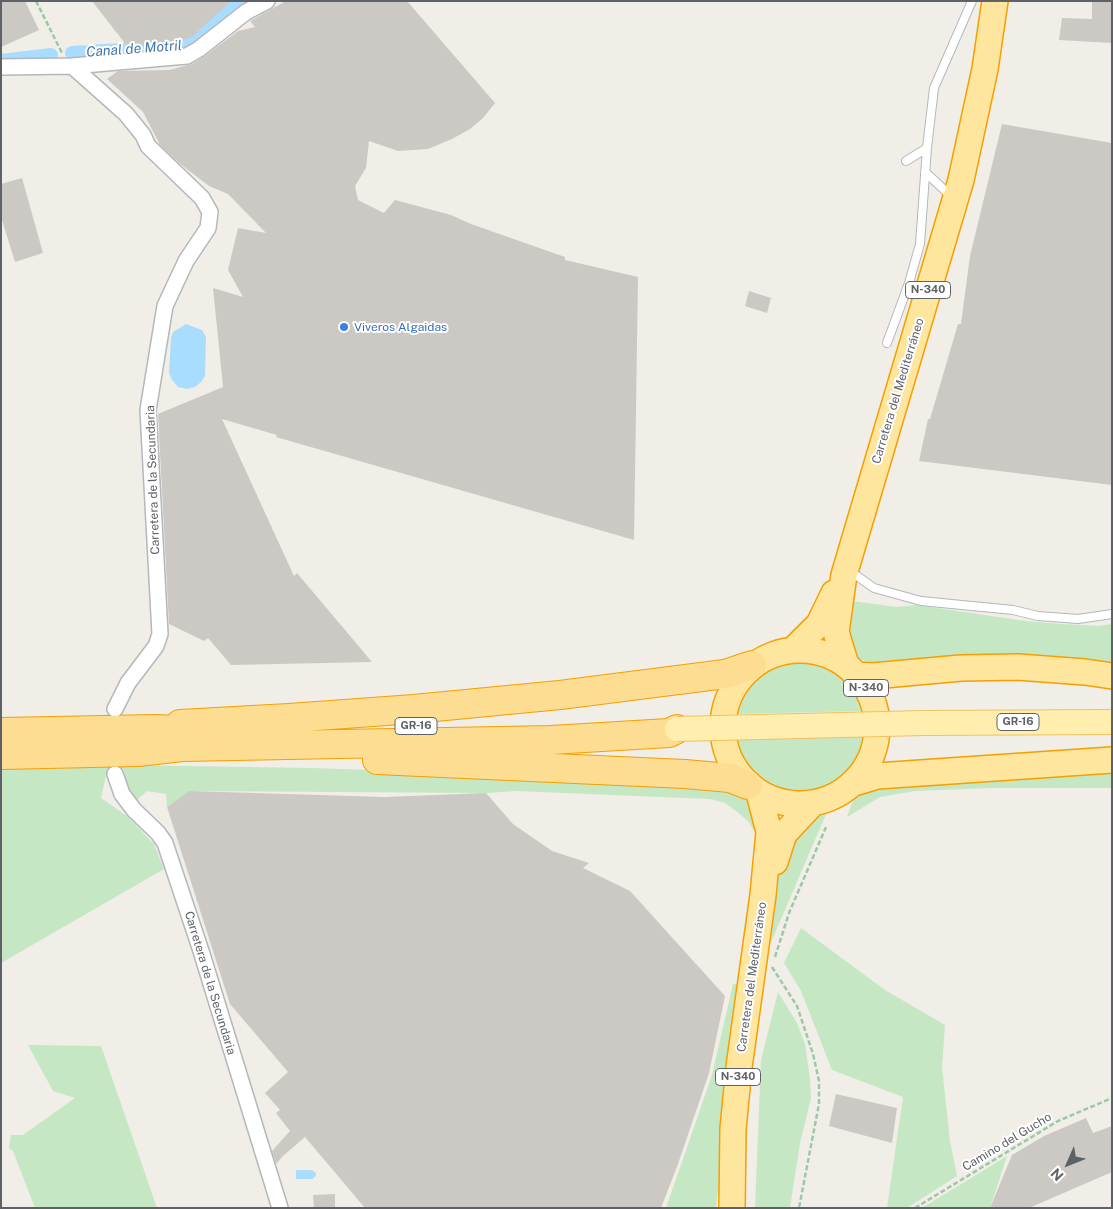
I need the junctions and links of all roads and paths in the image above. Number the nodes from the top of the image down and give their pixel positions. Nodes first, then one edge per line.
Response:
1 (36, 1) edge
2 (267, 1) edge
3 (972, 1) edge
4 (994, 1) edge
5 (72, 66) junction
6 (1, 67) edge
7 (927, 148) junction
8 (906, 161) dead end
9 (925, 172) junction
10 (955, 200) junction
11 (887, 342) dead end
12 (845, 571) junction
13 (1112, 614) edge
14 (793, 650) junction
15 (752, 665) junction
16 (851, 670) junction
17 (1112, 676) edge
18 (115, 709) dead end
19 (1112, 722) edge
20 (154, 729) junction
21 (677, 729) junction
22 (1, 732) edge
23 (138, 752) junction
24 (1, 755) edge
25 (1112, 760) edge
26 (115, 774) dead end
27 (854, 783) junction
28 (753, 789) junction
29 (812, 804) junction
30 (826, 827) dead end
31 (763, 895) junction
32 (774, 957) dead end
33 (772, 966) dead end
34 (1112, 1098) edge
35 (280, 1208) edge
36 (732, 1208) edge
37 (799, 1208) edge
38 (915, 1208) edge

1 - 5 path
2 - 5 street
3 - 7 lane
4 - 10 highway, Carretera del Mediterráneo / N-340
5 - 6 street
5 - 18 street, Carretera de la Secundaria
7 - 8 lane
7 - 9 lane
9 - 10 lane
9 - 11 lane
10 - 12 highway, Carretera del Mediterráneo / N-340
12 - 13 lane
12 - 14 highway, Carretera del Mediterráneo / N-340
12 - 16 highway, Carretera del Mediterráneo / N-340
14 - 15 highway, N-340
14 - 16 highway, N-340
15 - 20 highway
15 - 28 highway, N-340
16 - 17 highway
16 - 27 highway, N-340
19 - 21 main road, GR-16, bridge
20 - 21 highway, GR-16
20 - 22 highway, GR-16
21 - 23 highway, GR-16
23 - 24 highway, GR-16
23 - 28 highway
25 - 27 highway
26 - 35 street, Carretera de la Secundaria
27 - 29 highway, N-340
28 - 29 highway, N-340
28 - 31 highway, Carretera del Mediterráneo / N-340
29 - 31 highway, Carretera del Mediterráneo / N-340
30 - 32 path
31 - 36 highway, Carretera del Mediterráneo / N-340
33 - 37 path
34 - 38 path, Camino del Gucho

